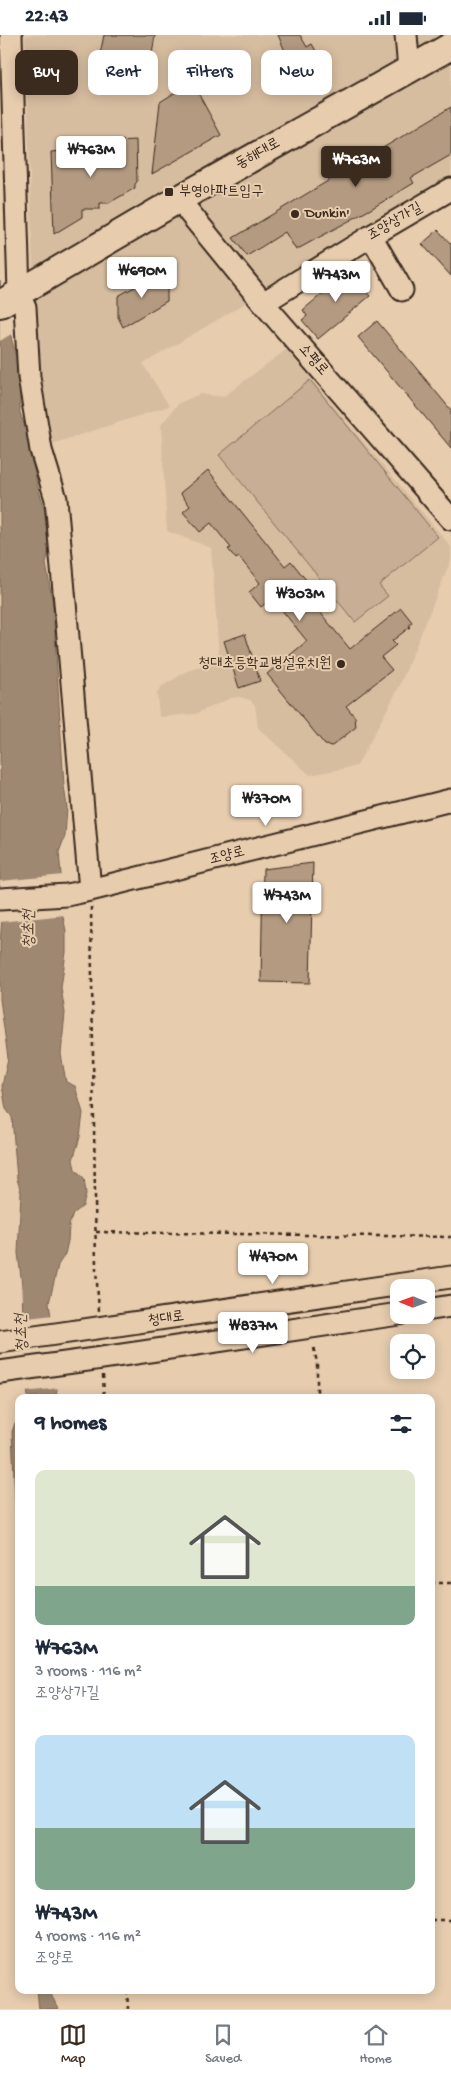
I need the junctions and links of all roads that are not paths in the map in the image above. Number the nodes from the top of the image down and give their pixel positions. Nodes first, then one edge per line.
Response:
1 (11, 35) edge
2 (406, 35) edge
3 (451, 46) edge
4 (451, 64) edge
5 (409, 70) junction
6 (451, 189) edge
7 (184, 205) junction
8 (371, 236) junction
9 (402, 290) dead end
10 (263, 303) junction
11 (13, 305) edge
12 (451, 519) edge
13 (451, 799) edge
14 (90, 890) junction
15 (0, 899) edge
16 (451, 1277) edge
17 (451, 1306) edge
18 (435, 1309) edge
19 (390, 1315) edge
20 (0, 1342) edge
21 (0, 1372) edge

1 - 11 street
2 - 5 street
3 - 5 main road, 동해대로
4 - 7 main road, 동해대로
5 - 7 main road, 동해대로
6 - 8 street, 조양상가길
7 - 10 street, 소평로
7 - 11 main road, 동해대로
8 - 9 street
8 - 10 street, 조양상가길
10 - 12 street, 소평로
11 - 14 street
13 - 14 street, 조양로
14 - 15 street, 조양로
16 - 20 street, 청대로
17 - 18 street
19 - 21 street, 청대로

